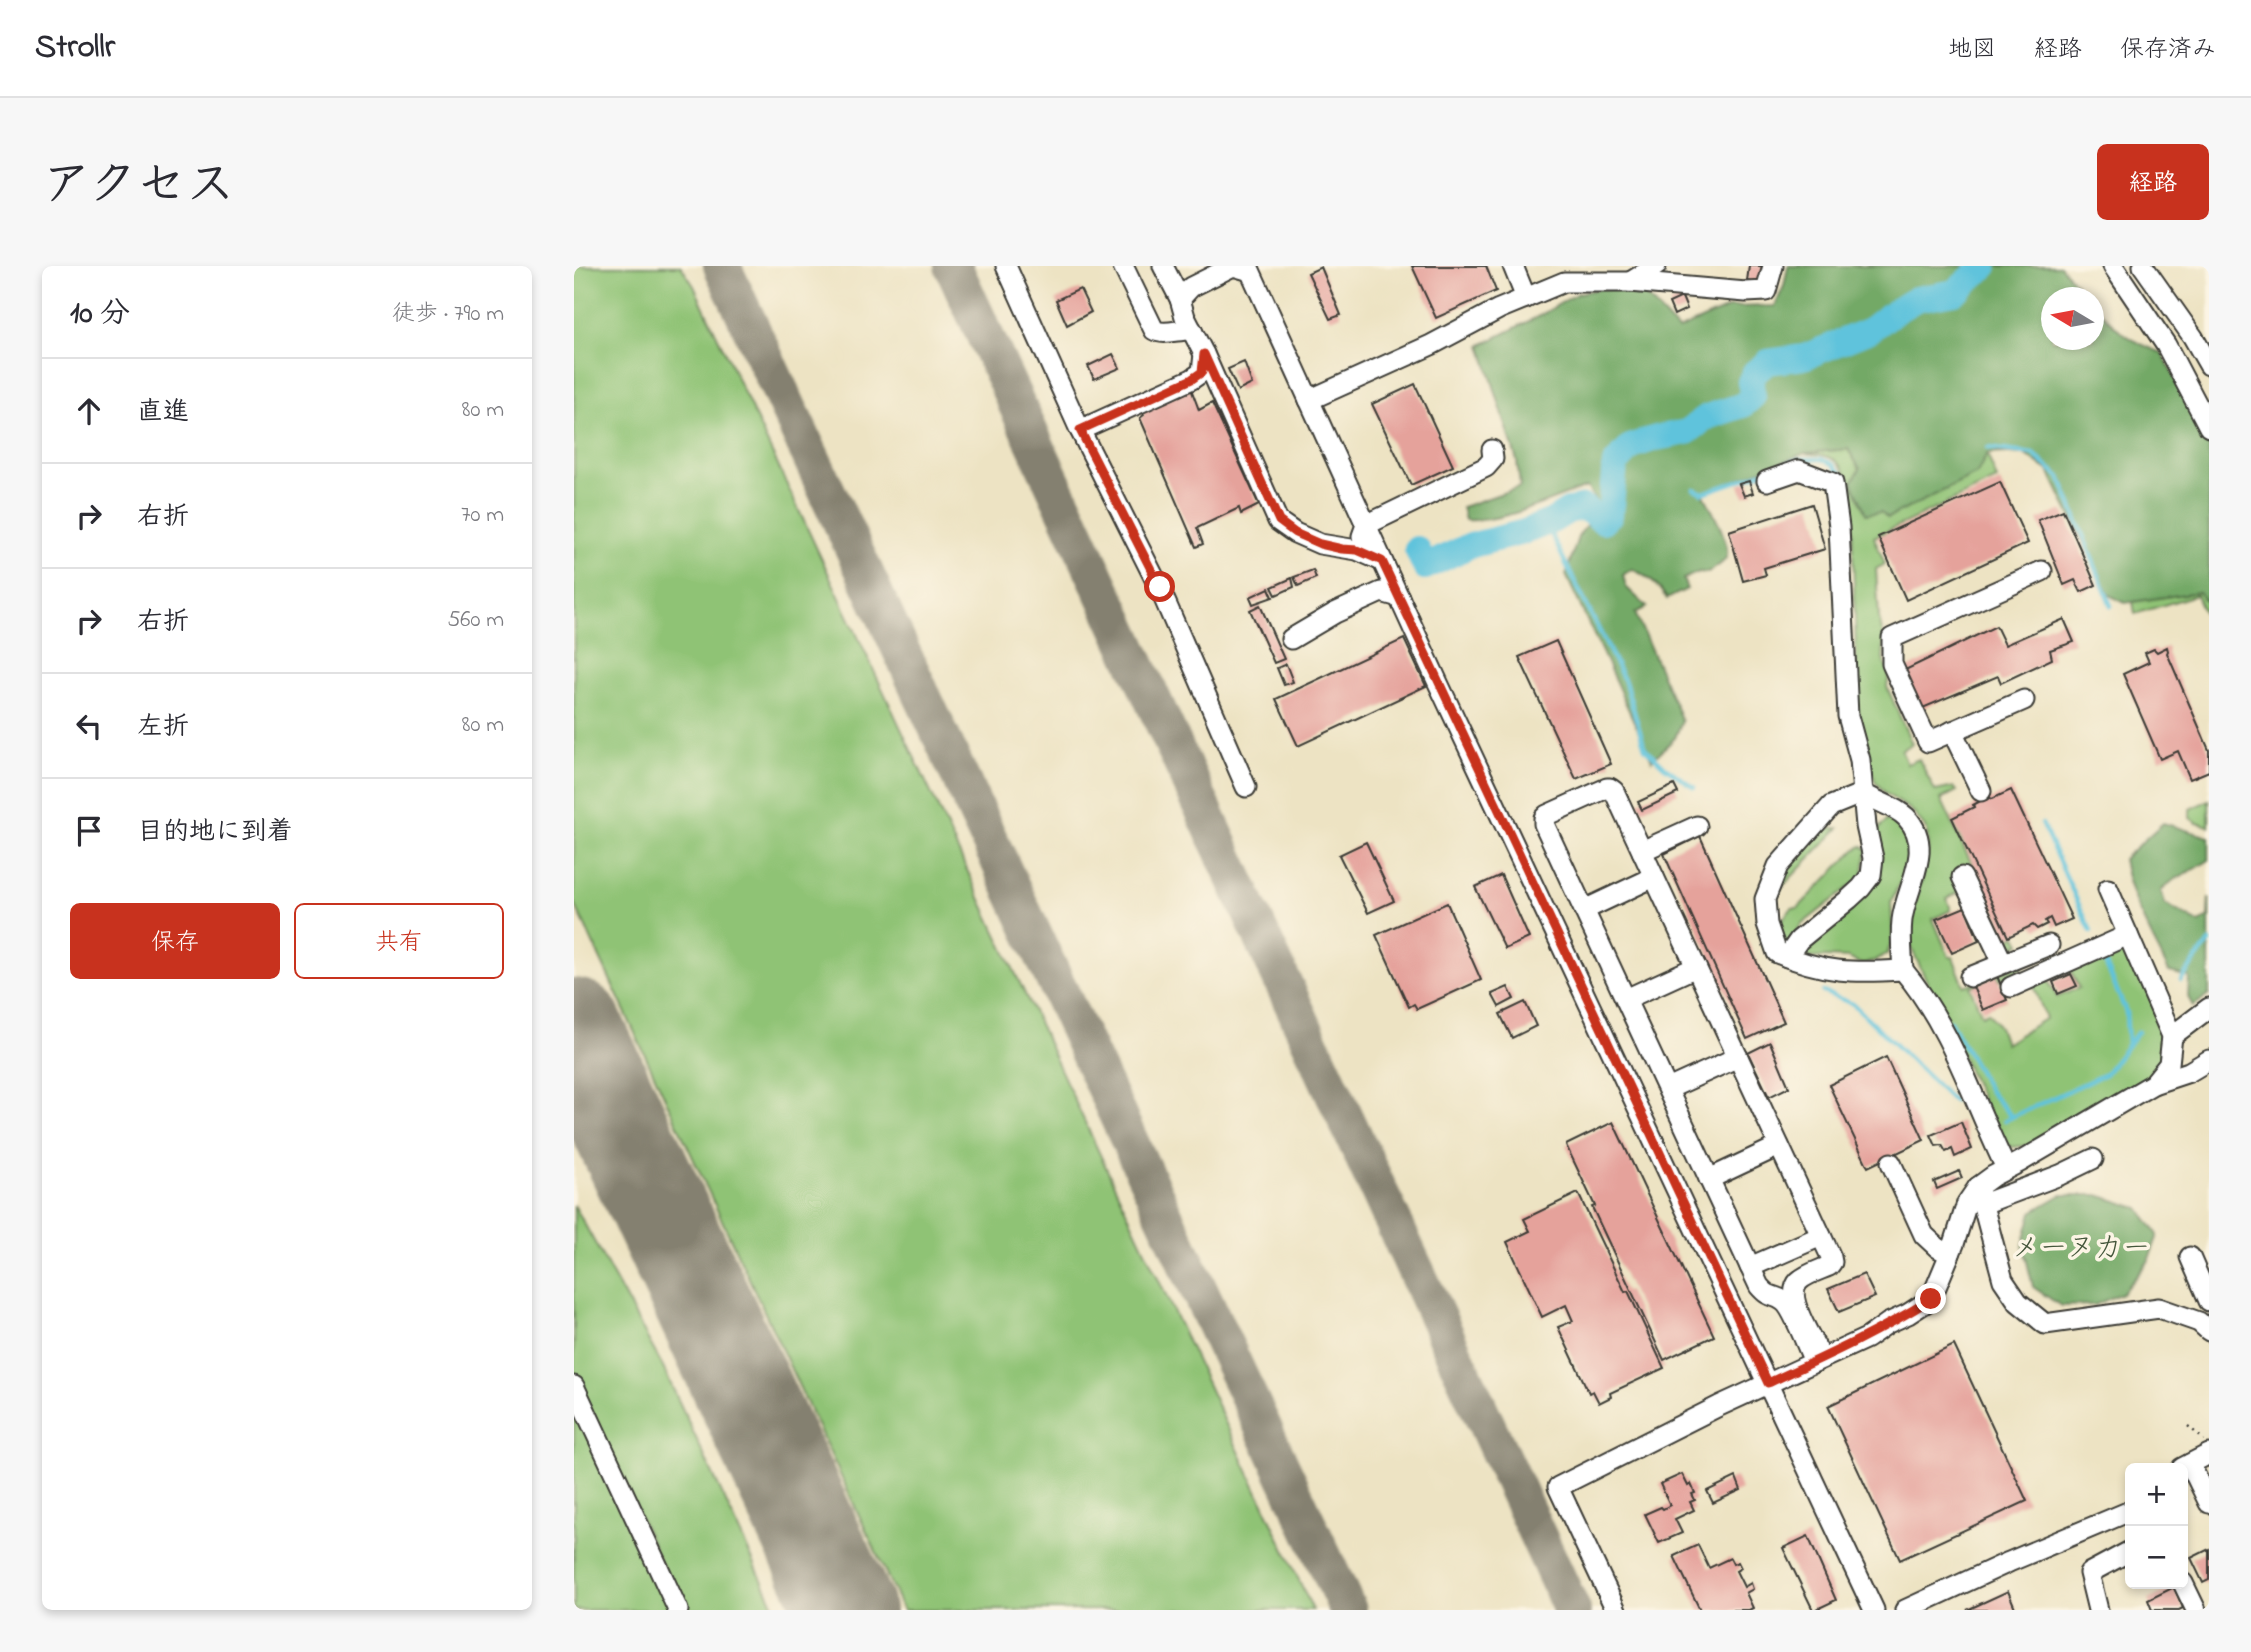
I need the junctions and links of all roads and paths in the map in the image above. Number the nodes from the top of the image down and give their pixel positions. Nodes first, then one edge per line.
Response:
1 (1006, 266) edge
2 (1123, 266) edge
3 (1513, 266) edge
4 (1656, 266) edge
5 (1773, 266) edge
6 (2113, 266) edge
7 (2143, 266) edge
8 (1241, 267) edge
9 (1167, 274) edge
10 (1623, 276) edge
11 (1526, 298) junction
12 (1185, 313) junction
13 (1204, 354) junction
14 (2209, 365) edge
15 (1309, 400) junction
16 (2209, 427) edge
17 (1080, 430) junction
18 (1492, 450) dead end
19 (1767, 481) dead end
20 (1366, 525) junction
21 (1357, 550) junction
22 (2042, 571) dead end
23 (1388, 581) junction
24 (1290, 639) dead end
25 (2024, 699) dead end
26 (1952, 731) junction
27 (1246, 787) dead end
28 (1981, 792) dead end
29 (1863, 793) junction
30 (1698, 826) dead end
31 (1642, 851) junction
32 (1654, 877) junction
33 (1962, 877) dead end
34 (2108, 889) dead end
35 (1584, 909) junction
36 (2128, 935) junction
37 (1787, 957) junction
38 (2003, 964) junction
39 (2059, 966) junction
40 (1696, 967) junction
41 (1903, 970) junction
42 (1970, 976) dead end
43 (2011, 987) dead end
44 (1626, 999) junction
45 (2209, 1008) edge
46 (2172, 1036) junction
47 (1738, 1057) junction
48 (2209, 1060) edge
49 (2153, 1084) junction
50 (1668, 1089) junction
51 (1779, 1146) junction
52 (2035, 1153) junction
53 (2093, 1159) dead end
54 (1891, 1163) dead end
55 (2006, 1168) junction
56 (1709, 1179) junction
57 (2050, 1179) junction
58 (1981, 1195) junction
59 (1821, 1236) junction
60 (1950, 1254) junction
61 (2190, 1257) dead end
62 (1751, 1267) junction
63 (2209, 1301) edge
64 (2209, 1331) edge
65 (1818, 1360) junction
66 (1768, 1383) junction
67 (574, 1387) edge
68 (2188, 1426) dead end
69 (2209, 1445) edge
70 (2209, 1454) edge
71 (2188, 1465) edge
72 (2188, 1469) edge
73 (2209, 1503) edge
74 (2125, 1513) edge
75 (2125, 1554) edge
76 (2186, 1589) edge
77 (678, 1610) edge
78 (1616, 1610) edge
79 (1874, 1610) edge
80 (1905, 1610) edge
81 (2098, 1610) edge
82 (2196, 1610) edge

1 - 17 street
2 - 12 street
3 - 11 street
4 - 10 street
5 - 10 street
6 - 16 street
7 - 14 street
8 - 12 street
8 - 15 street
9 - 12 street
10 - 11 street
11 - 15 street
12 - 13 street
13 - 17 street
13 - 21 street
15 - 20 street
17 - 27 street
18 - 20 street
19 - 29 street
20 - 21 street
20 - 23 street
21 - 23 street
22 - 26 street
23 - 24 street
23 - 66 street
25 - 26 street
26 - 28 street
29 - 37 street
29 - 37 street
29 - 41 street
30 - 31 street
31 - 32 street
31 - 35 street
32 - 35 street
32 - 40 street
33 - 38 street
34 - 36 street
35 - 44 street
36 - 39 street
36 - 46 street
37 - 41 street
38 - 39 street
38 - 42 street
39 - 43 street
40 - 44 street
40 - 47 street
41 - 55 street
44 - 50 street
45 - 46 street
46 - 49 street
47 - 50 street
47 - 51 street
48 - 49 street
49 - 52 street
50 - 56 street
51 - 56 street
51 - 59 street
52 - 55 street
52 - 57 street
53 - 57 street
54 - 60 street
55 - 58 street
56 - 62 street
57 - 58 street
58 - 60 street
58 - 64 street
59 - 62 street
59 - 65 street
60 - 65 street
61 - 63 street
62 - 65 street
65 - 66 street
66 - 78 street
66 - 79 street
67 - 77 street
68 - 69 path
70 - 71 street
72 - 73 street
74 - 80 street
75 - 81 street
76 - 82 street

